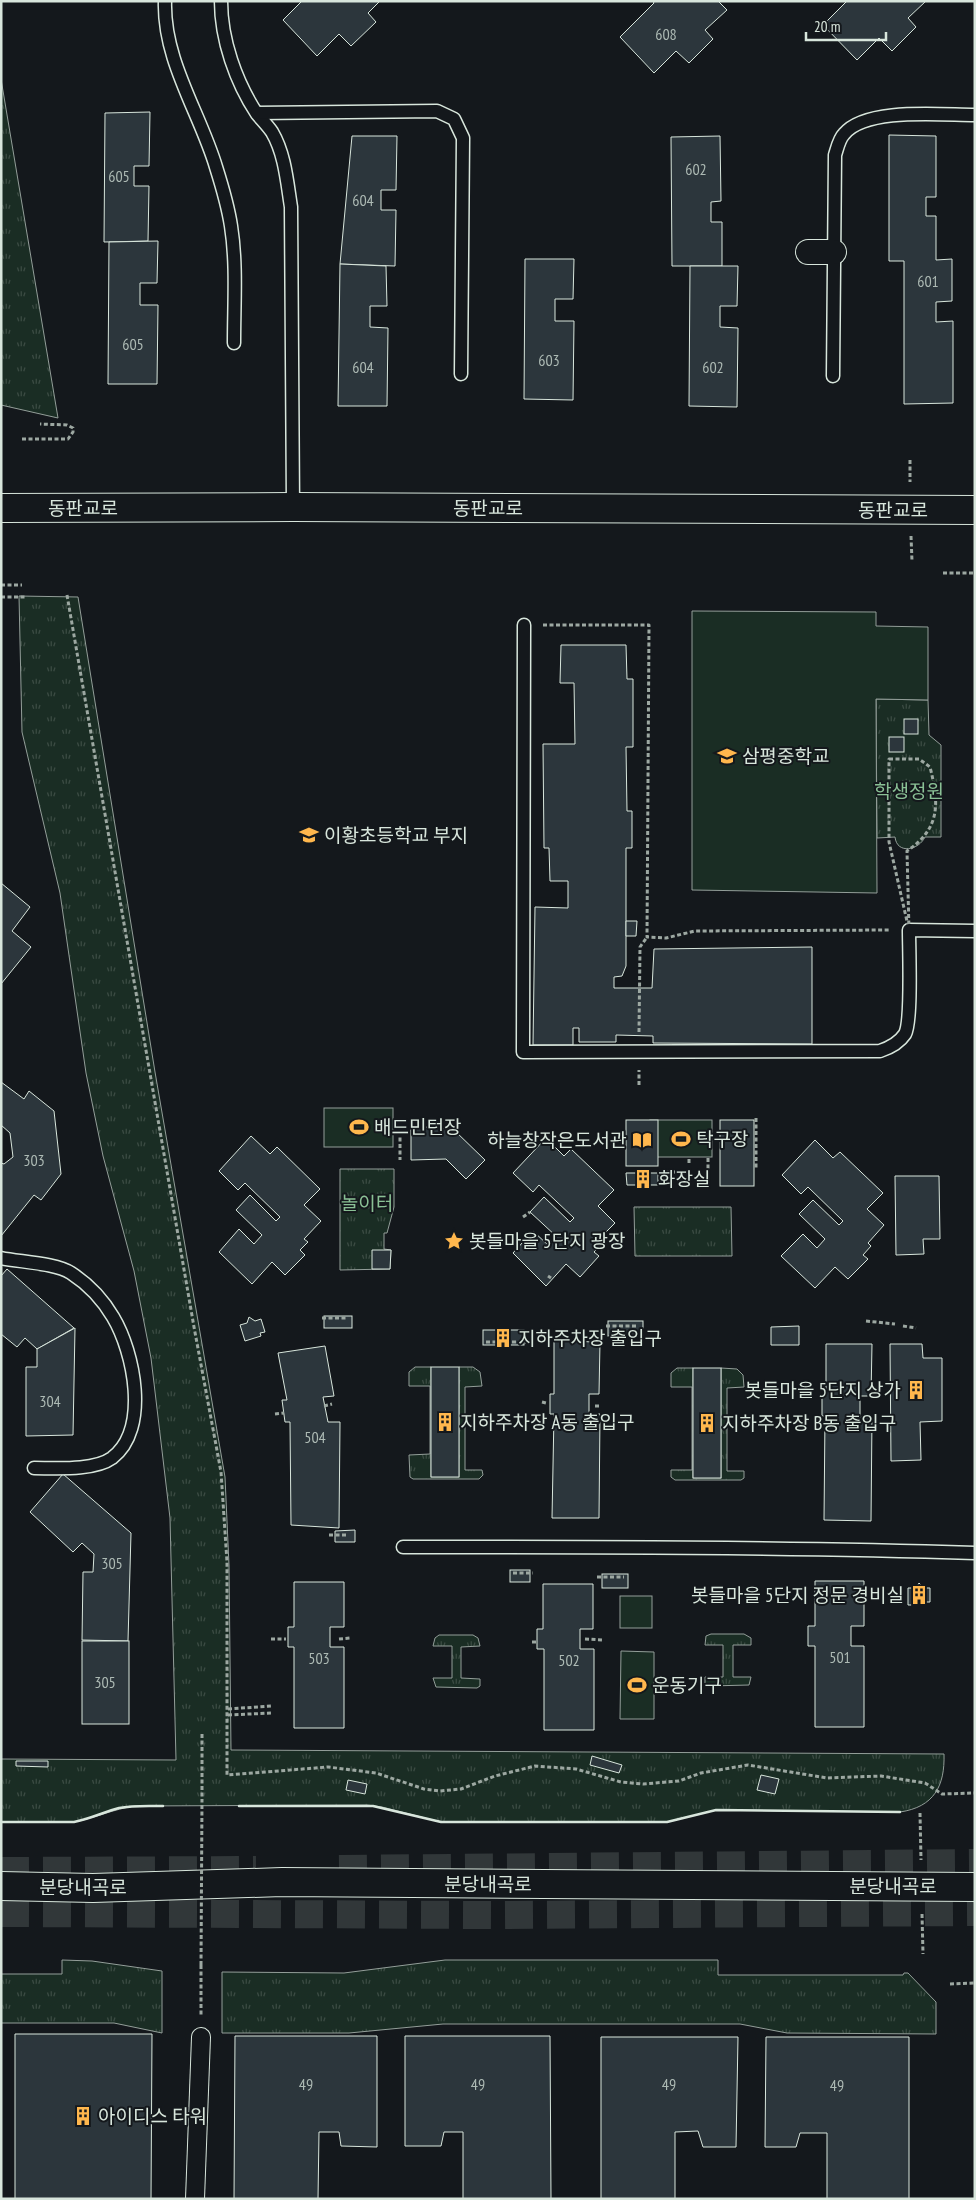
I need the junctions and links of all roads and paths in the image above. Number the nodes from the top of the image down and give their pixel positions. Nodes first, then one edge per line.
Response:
1 (165, 1) edge
2 (221, 1) edge
3 (257, 113) junction
4 (975, 115) edge
5 (808, 252) dead end
6 (834, 252) junction
7 (234, 343) dead end
8 (461, 374) dead end
9 (833, 376) dead end
10 (40, 424) dead end
11 (22, 439) dead end
12 (293, 507) junction
13 (1, 508) edge
14 (975, 510) edge
15 (943, 573) dead end
16 (975, 573) edge
17 (1, 585) edge
18 (22, 585) dead end
19 (67, 595) dead end
20 (1, 597) edge
21 (25, 597) dead end
22 (524, 625) joint
23 (890, 930) dead end
24 (904, 930) junction
25 (975, 931) edge
26 (647, 937) junction
27 (638, 1051) junction
28 (639, 1085) dead end
29 (756, 1118) dead end
30 (400, 1132) dead end
31 (708, 1158) dead end
32 (689, 1159) dead end
33 (400, 1160) dead end
34 (689, 1164) dead end
35 (756, 1170) dead end
36 (667, 1172) dead end
37 (675, 1172) dead end
38 (708, 1189) dead end
39 (530, 1212) dead end
40 (523, 1217) dead end
41 (1, 1258) edge
42 (322, 1318) dead end
43 (348, 1318) dead end
44 (866, 1321) dead end
45 (895, 1324) dead end
46 (606, 1326) dead end
47 (638, 1326) dead end
48 (903, 1326) dead end
49 (916, 1328) dead end
50 (486, 1342) dead end
51 (526, 1342) dead end
52 (332, 1404) dead end
53 (324, 1406) dead end
54 (595, 1406) dead end
55 (601, 1406) dead end
56 (284, 1413) dead end
57 (276, 1414) dead end
58 (34, 1468) dead end
59 (329, 1535) dead end
60 (348, 1535) dead end
61 (403, 1547) dead end
62 (975, 1552) edge
63 (514, 1573) dead end
64 (533, 1573) dead end
65 (597, 1576) dead end
66 (624, 1576) dead end
67 (350, 1638) dead end
68 (272, 1639) dead end
69 (286, 1639) dead end
70 (339, 1639) dead end
71 (585, 1639) dead end
72 (603, 1640) dead end
73 (272, 1706) dead end
74 (228, 1708) junction
75 (272, 1713) dead end
76 (228, 1715) junction
77 (202, 1734) dead end
78 (975, 1793) edge
79 (1, 1886) edge
80 (975, 1887) edge
81 (975, 1983) edge
82 (950, 1984) dead end
83 (201, 2037) joint
84 (195, 2199) edge

1 - 7 lane
2 - 3 lane
3 - 8 lane
3 - 12 lane
4 - 6 lane
5 - 6 street
6 - 9 lane
10 - 11 path
12 - 13 main road, 동판교로
12 - 14 main road, 동판교로
15 - 16 path
17 - 18 path
19 - 74 path
20 - 21 path
22 - 26 path
22 - 27 lane
23 - 26 path
24 - 24 path
24 - 25 lane
24 - 27 lane
26 - 27 path
27 - 28 path
29 - 35 path
30 - 33 path
31 - 38 path
32 - 34 path
36 - 37 path
39 - 40 path
41 - 58 lane
42 - 43 path
44 - 45 path
46 - 47 path
48 - 49 path
50 - 51 path
52 - 53 path
54 - 55 path
56 - 57 path
59 - 60 path
61 - 62 lane
63 - 64 path
65 - 66 path
67 - 70 path
68 - 69 path
71 - 72 path
73 - 74 path
74 - 76 path
75 - 76 path
76 - 78 path
77 - 83 path, bridge
79 - 80 main road, 분당내곡로
81 - 82 path
83 - 84 street

